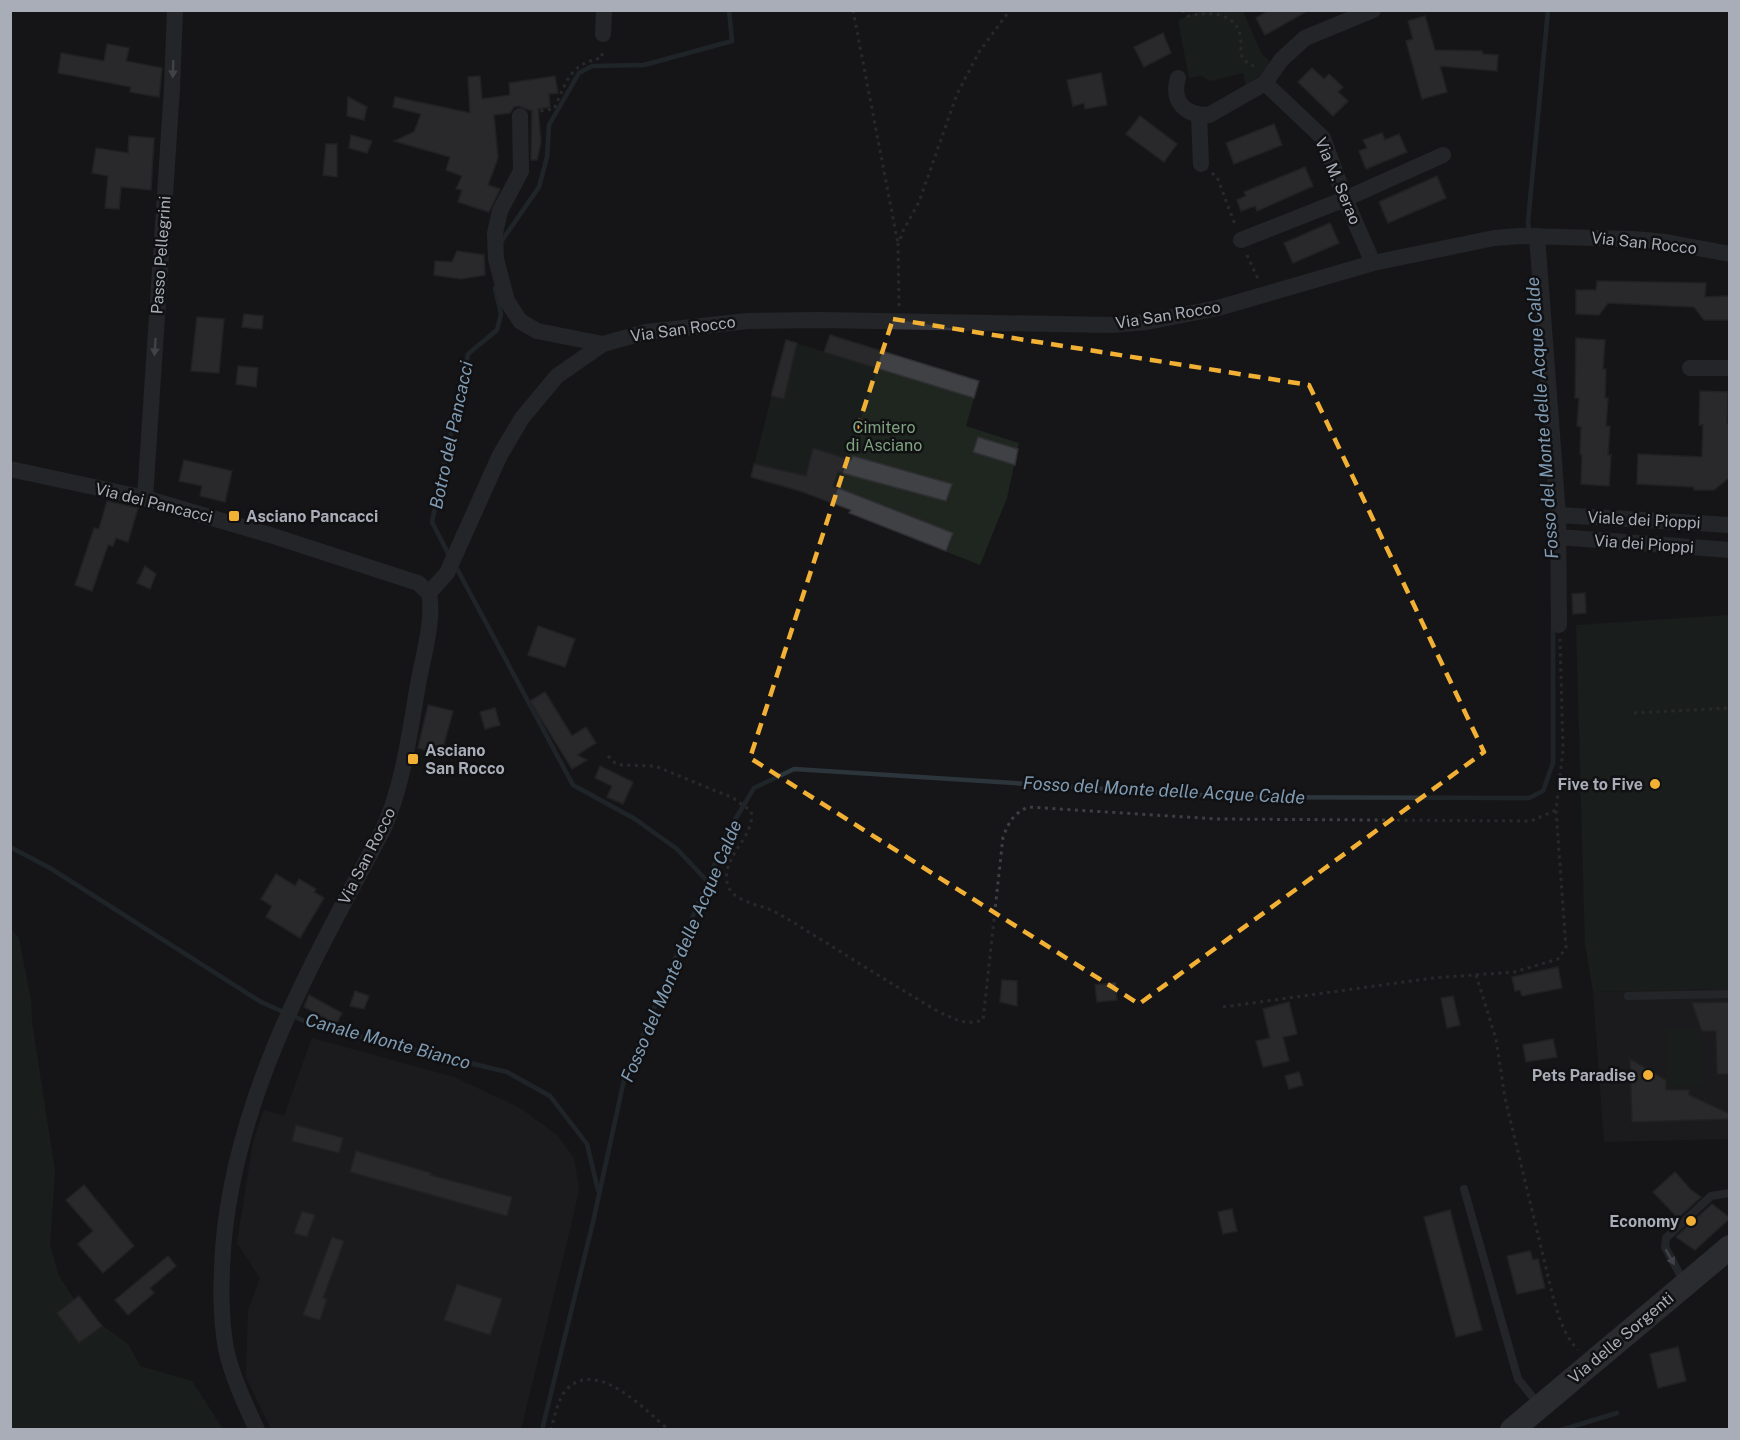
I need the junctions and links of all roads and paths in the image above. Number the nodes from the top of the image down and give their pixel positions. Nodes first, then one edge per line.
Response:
1 (175, 10) edge
2 (604, 10) edge
3 (853, 10) edge
4 (1010, 10) edge
5 (1182, 10) edge
6 (1373, 10) edge
7 (603, 34) joint
8 (1178, 78) dead end
9 (1268, 79) junction
10 (520, 116) joint
11 (1199, 116) junction
12 (1443, 155) dead end
13 (1201, 164) joint
14 (1346, 199) junction
15 (1530, 236) junction
16 (1241, 240) junction
17 (898, 244) junction
18 (1730, 254) edge
19 (1373, 263) junction
20 (1252, 267) dead end
21 (900, 323) junction
22 (603, 344) junction
23 (1690, 368) dead end
24 (1730, 368) edge
25 (10, 469) edge
26 (145, 498) junction
27 (1558, 515) junction
28 (1730, 525) edge
29 (1558, 537) junction
30 (1730, 550) edge
31 (429, 593) junction
32 (1559, 625) joint
33 (1730, 708) edge
34 (1634, 713) dead end
35 (608, 756) dead end
36 (1556, 810) junction
37 (1476, 975) junction
38 (1730, 994) edge
39 (1628, 996) dead end
40 (1223, 1006) dead end
41 (1464, 1189) dead end
42 (1730, 1193) edge
43 (1730, 1247) edge
44 (1685, 1285) junction
45 (1593, 1361) junction
46 (1540, 1406) junction
47 (257, 1430) edge
48 (551, 1430) edge
49 (669, 1430) edge
50 (1512, 1430) edge

1 -> 26 street, Passo Pellegrini
2 - 7 street
3 - 17 path
4 - 17 path
5 - 9 path
6 - 9 street
7 - 10 path
8 - 11 street
9 - 11 street
9 - 14 street, Via M. Serao
10 - 22 street
11 - 13 street
12 - 14 street
13 - 16 path
14 - 16 street
14 - 19 street, Via M. Serao
15 - 18 street, Via San Rocco
15 - 19 street, Via San Rocco
15 - 27 street
16 - 20 path
17 - 21 path
19 - 21 street, Via San Rocco
21 - 22 street, Via San Rocco
22 - 31 street, Via San Rocco
23 - 24 street
25 - 26 street, Via dei Pancacci
26 - 31 street, Via dei Pancacci
27 - 28 street, Viale dei Pioppi
27 - 29 street
29 - 30 street, Via dei Pioppi
29 - 32 street
31 - 47 street, Via San Rocco
32 - 36 path
33 - 34 path
35 - 36 path
36 - 37 path
37 - 40 path
37 - 45 path
38 - 39 lane
41 - 46 lane
42 -> 44 lane
43 - 44 main road, Via delle Sorgenti
44 - 45 main road, Via delle Sorgenti
45 - 46 main road, Via delle Sorgenti
46 - 50 main road, Via delle Sorgenti
48 - 49 path

